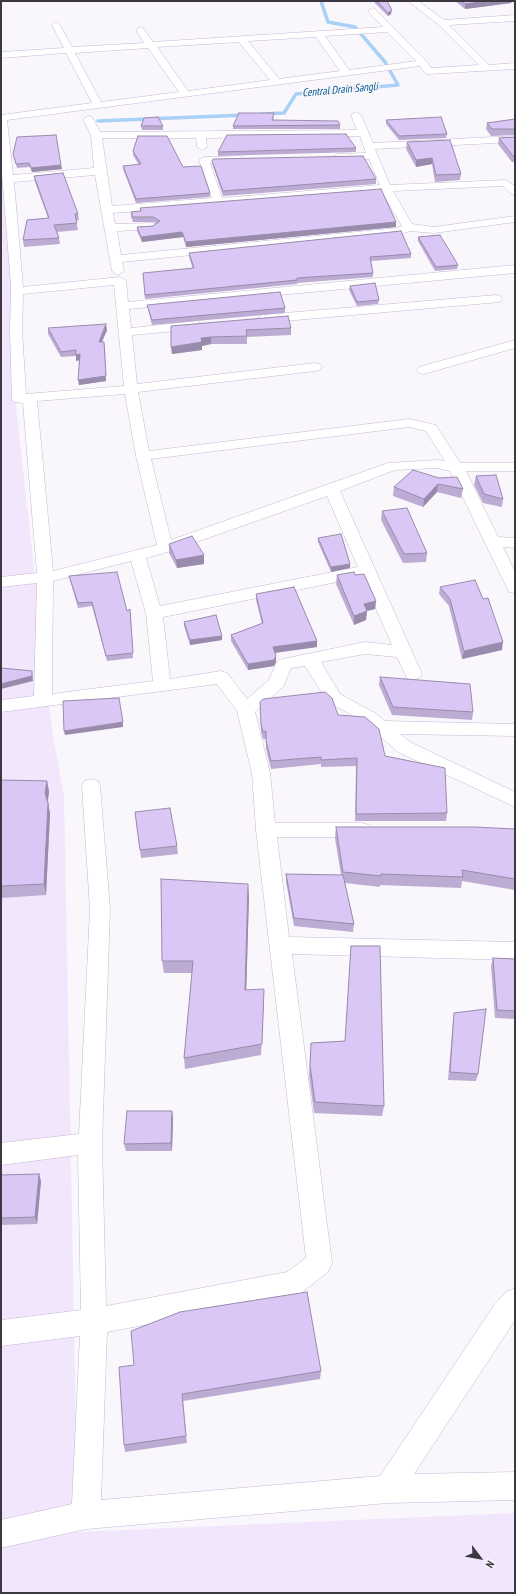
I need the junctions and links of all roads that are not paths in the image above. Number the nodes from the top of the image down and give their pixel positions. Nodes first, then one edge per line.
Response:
1 (412, 1) edge
2 (372, 11) dead end
3 (515, 18) edge
4 (442, 23) junction
5 (56, 25) dead end
6 (390, 29) junction
7 (140, 30) dead end
8 (319, 34) junction
9 (242, 39) junction
10 (150, 45) junction
11 (69, 50) junction
12 (1, 55) edge
13 (423, 62) junction
14 (515, 66) edge
15 (487, 68) junction
16 (346, 73) junction
17 (276, 82) junction
18 (185, 94) junction
19 (98, 105) junction
20 (356, 116) dead end
21 (1, 119) edge
22 (88, 119) dead end
23 (364, 133) junction
24 (96, 135) junction
25 (201, 135) junction
26 (515, 139) edge
27 (371, 151) junction
28 (327, 157) edge
29 (250, 159) edge
30 (204, 160) junction
31 (100, 171) junction
32 (8, 179) junction
33 (511, 182) edge
34 (386, 188) junction
35 (515, 192) edge
36 (218, 201) junction
37 (107, 210) junction
38 (515, 219) edge
39 (153, 226) edge
40 (408, 226) junction
41 (110, 228) junction
42 (116, 259) junction
43 (515, 269) edge
44 (120, 281) junction
45 (16, 291) junction
46 (496, 299) dead end
47 (122, 306) junction
48 (252, 320) edge
49 (212, 324) edge
50 (125, 332) junction
51 (515, 344) edge
52 (315, 367) dead end
53 (424, 370) dead end
54 (131, 389) junction
55 (30, 398) junction
56 (143, 456) junction
57 (456, 467) junction
58 (515, 467) edge
59 (332, 489) junction
60 (492, 542) junction
61 (515, 543) edge
62 (165, 548) junction
63 (137, 554) junction
64 (368, 571) junction
65 (45, 577) junction
66 (1, 582) edge
67 (515, 588) edge
68 (154, 613) junction
69 (404, 652) junction
70 (310, 659) junction
71 (413, 674) dead end
72 (162, 686) junction
73 (43, 700) junction
74 (1, 706) edge
75 (246, 710) junction
76 (380, 727) junction
77 (515, 730) edge
78 (91, 786) dead end
79 (515, 800) edge
80 (266, 830) junction
81 (383, 830) edge
82 (280, 945) junction
83 (515, 951) edge
84 (90, 1143) junction
85 (1, 1154) edge
86 (515, 1301) edge
87 (94, 1321) junction
88 (1, 1333) edge
89 (515, 1486) edge
90 (388, 1489) junction
91 (86, 1515) junction
92 (1, 1534) edge

1 - 4 street
2 - 6 street
3 - 4 street
4 - 15 street
5 - 11 street
6 - 8 street
6 - 13 street
7 - 10 street
8 - 9 street
8 - 16 street
9 - 10 street
9 - 17 street
10 - 11 street
10 - 18 street
11 - 12 street
11 - 19 street
13 - 15 street
13 - 16 street
14 - 15 street
16 - 17 street
17 - 18 street
18 - 19 street
19 - 21 street
20 - 23 street
21 - 32 street
22 - 24 street
23 - 25 street
23 - 27 street
24 - 25 street
24 - 31 street
25 - 30 street
26 - 27 street
27 - 28 street
27 - 34 street
29 - 30 street
30 - 36 street
31 - 32 street
31 - 37 street
32 - 45 street
33 - 34 street
33 - 35 street
34 - 36 street
34 - 40 street
36 - 37 street
37 - 41 street
38 - 40 street
39 - 41 street
40 - 42 street
41 - 42 street
42 - 44 street
43 - 47 street
44 - 45 street
44 - 47 street
45 - 55 street
46 - 48 street
47 - 50 street
49 - 50 street
50 - 54 street
51 - 53 street
52 - 54 street
54 - 55 street
54 - 56 street
55 - 65 street
56 - 57 street
56 - 62 street
57 - 58 street
57 - 59 street
57 - 60 street
59 - 62 street
59 - 64 street
60 - 61 street
60 - 67 street
62 - 63 street
63 - 65 street
63 - 68 street
64 - 68 street
64 - 69 street
65 - 66 street
65 - 73 street
68 - 72 street
69 - 70 street
69 - 71 street
70 - 75 street
70 - 76 street
72 - 73 street
72 - 75 street
73 - 74 street
75 - 80 street
76 - 77 street
76 - 79 street
78 - 84 street
80 - 81 street
80 - 82 street
82 - 83 street
82 - 87 street
84 - 85 street
84 - 87 street
86 - 90 street
87 - 88 street
87 - 91 street
89 - 90 street
90 - 91 street
91 - 92 street

